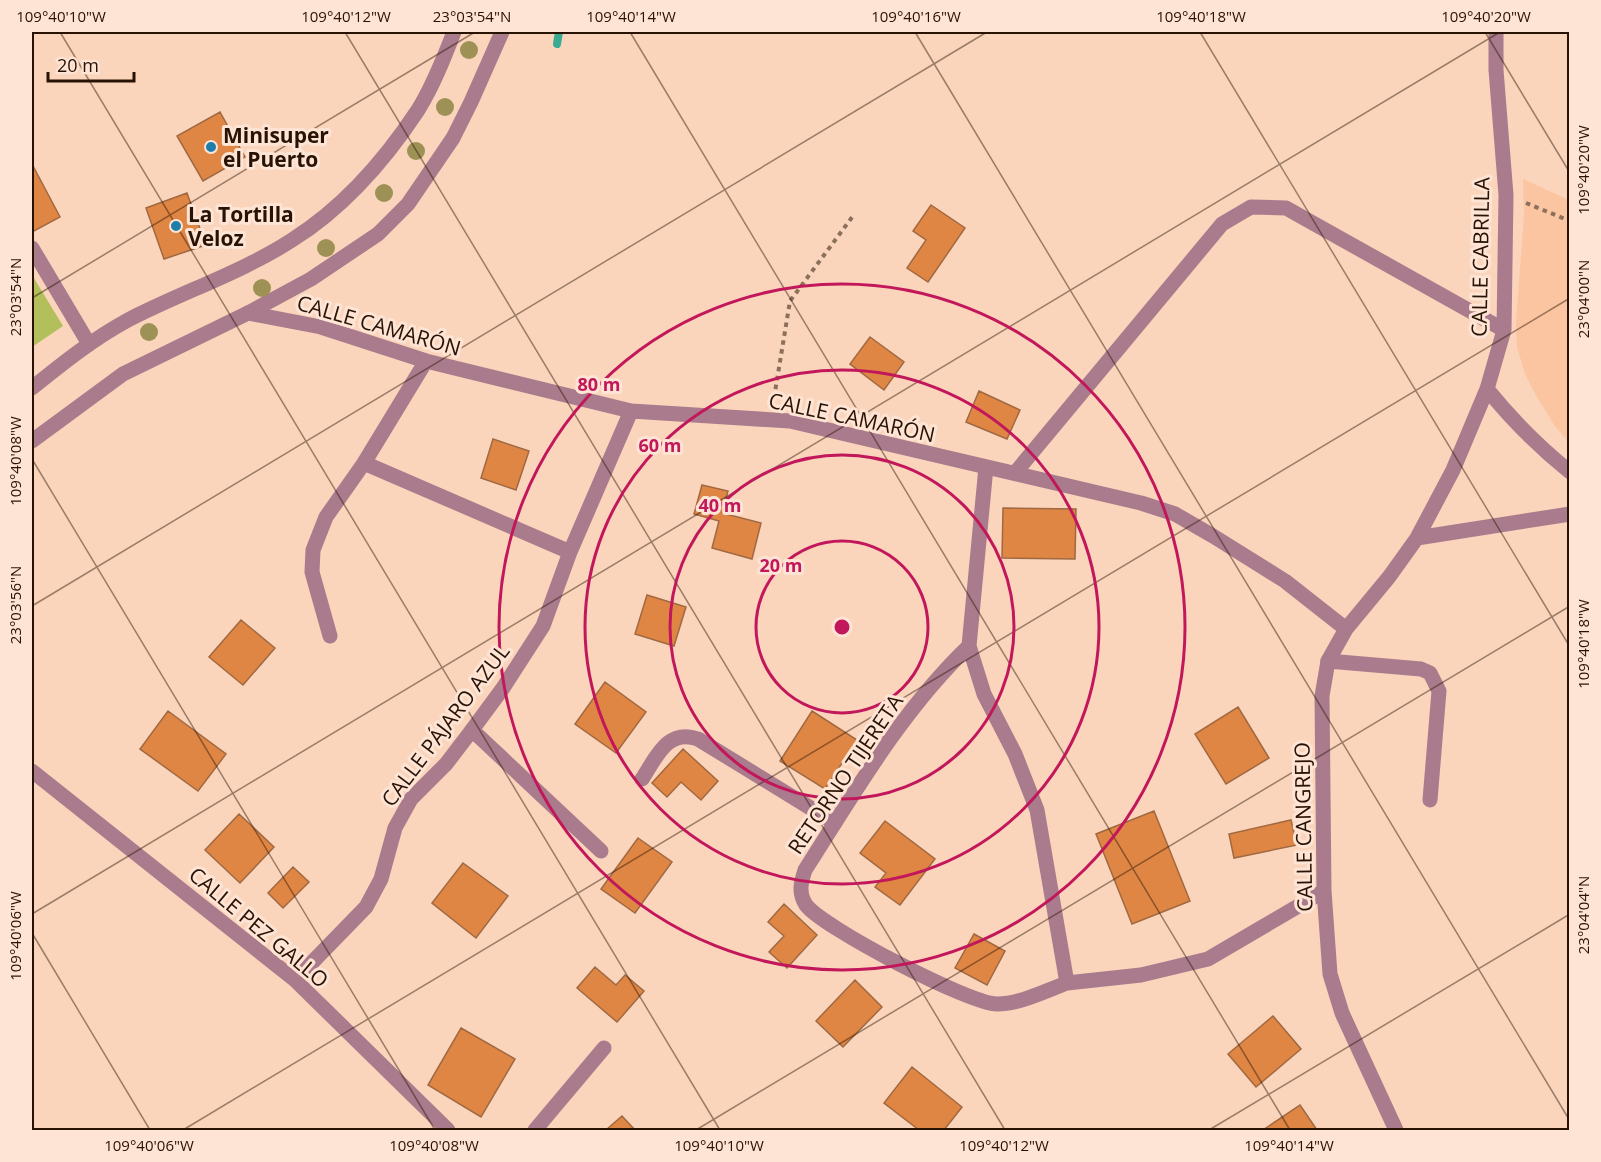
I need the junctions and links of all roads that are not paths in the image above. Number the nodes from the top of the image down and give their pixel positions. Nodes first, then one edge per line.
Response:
1 (454, 32) edge
2 (502, 32) edge
3 (1496, 32) edge
4 (32, 248) edge
5 (248, 313) junction
6 (1504, 330) junction
7 (89, 344) junction
8 (426, 361) junction
9 (32, 388) edge
10 (1487, 389) junction
11 (631, 411) junction
12 (32, 441) edge
13 (364, 464) junction
14 (986, 467) junction
15 (1569, 472) edge
16 (1015, 473) junction
17 (1569, 514) edge
18 (1417, 538) junction
19 (570, 552) junction
20 (1346, 629) junction
21 (330, 636) dead end
22 (969, 646) junction
23 (1328, 661) junction
24 (472, 730) junction
25 (32, 771) edge
26 (642, 779) dead end
27 (1430, 801) dead end
28 (836, 823) junction
29 (602, 851) dead end
30 (1324, 891) junction
31 (295, 980) junction
32 (1067, 983) junction
33 (604, 1048) dead end
34 (448, 1131) edge
35 (535, 1131) edge
36 (1396, 1131) edge

1 - 7 street
2 - 5 street
3 - 6 street, CALLE CABRILLA
4 - 7 street
5 - 8 street, CALLE CAMARÓN
5 - 12 street
6 - 10 street, CALLE CABRILLA
6 - 16 street
7 - 9 street
8 - 11 street, CALLE CAMARÓN
8 - 13 street
10 - 15 street
10 - 18 street, CALLE CABRILLA
11 - 14 street, CALLE CAMARÓN
11 - 19 street, CALLE PÁJARO AZUL
13 - 19 street
13 - 21 street
14 - 16 street, CALLE CAMARÓN
14 - 22 street
16 - 20 street, CALLE CAMARÓN
17 - 18 street
18 - 20 street, CALLE CANGREJO
19 - 24 street, CALLE PÁJARO AZUL
20 - 23 street, CALLE CANGREJO
22 - 28 street, RETORNO TIJERETA
22 - 32 street
23 - 27 street
23 - 30 street, CALLE CANGREJO
24 - 29 street
24 - 31 street, CALLE PÁJARO AZUL
25 - 31 street, CALLE PEZ GALLO
26 - 28 street
28 - 32 street, RETORNO TIJERETA
30 - 32 street, RETORNO TIJERETA
30 - 36 street, CALLE CANGREJO
31 - 34 street, CALLE PEZ GALLO
33 - 35 street

